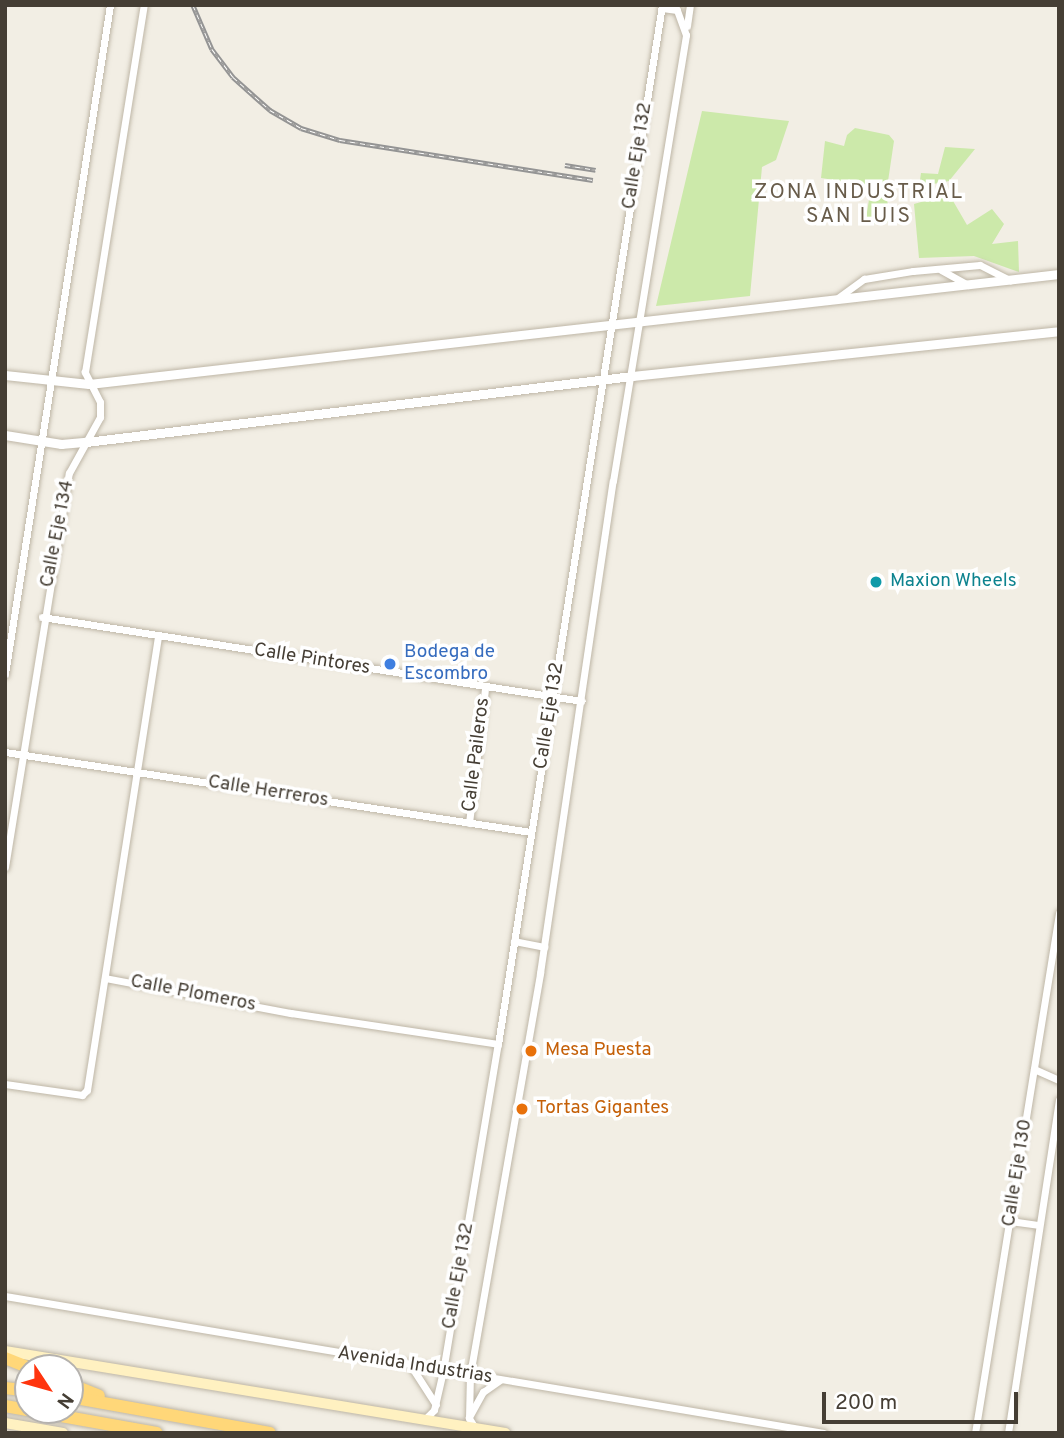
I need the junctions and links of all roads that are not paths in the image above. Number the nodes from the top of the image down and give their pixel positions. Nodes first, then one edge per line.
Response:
1 (110, 5) edge
2 (144, 5) edge
3 (690, 5) edge
4 (662, 6) edge
5 (687, 26) junction
6 (940, 270) junction
7 (1059, 274) edge
8 (1011, 281) junction
9 (968, 285) junction
10 (839, 297) junction
11 (643, 320) junction
12 (611, 324) junction
13 (1059, 331) edge
14 (5, 375) edge
15 (632, 376) junction
16 (603, 379) junction
17 (53, 381) junction
18 (89, 384) junction
19 (5, 436) edge
20 (43, 441) junction
21 (86, 442) junction
22 (42, 617) junction
23 (158, 636) junction
24 (5, 674) edge
25 (485, 688) junction
26 (553, 697) junction
27 (582, 701) junction
28 (5, 752) edge
29 (23, 754) junction
30 (136, 771) junction
31 (469, 823) junction
32 (531, 832) junction
33 (5, 867) edge
34 (1059, 913) edge
35 (514, 941) junction
36 (544, 947) junction
37 (105, 978) junction
38 (498, 1044) junction
39 (1034, 1069) junction
40 (1059, 1080) edge
41 (5, 1084) edge
42 (1059, 1100) edge
43 (1010, 1221) junction
44 (1038, 1225) junction
45 (5, 1296) edge
46 (5, 1351) edge
47 (410, 1366) junction
48 (443, 1371) junction
49 (470, 1376) junction
50 (500, 1380) junction
51 (84, 1390) edge
52 (84, 1399) edge
53 (118, 1404) junction
54 (436, 1405) junction
55 (5, 1406) edge
56 (468, 1418) junction
57 (424, 1420) junction
58 (5, 1423) edge
59 (475, 1428) junction
60 (63, 1433) edge
61 (157, 1433) edge
62 (270, 1433) edge
63 (505, 1433) edge
64 (824, 1433) edge
65 (975, 1433) edge
66 (1008, 1433) edge

1 - 17 street, Calle Eje 134
2 - 18 street, Calle Eje 134
3 - 5 street, Calle Eje 132
4 - 5 street, Calle Eje 132
4 - 12 street, Calle Eje 132
5 - 11 street, Calle Eje 132
6 - 8 street
6 - 9 street
6 - 10 street
7 - 8 street
8 - 9 street
9 - 10 street
10 - 11 street
11 - 12 street
11 - 15 street, Calle Eje 132
12 - 16 street, Calle Eje 132
12 - 18 street
13 - 15 street
14 - 17 street
15 - 16 street
15 - 27 street, Calle Eje 132
16 - 21 street
16 - 26 street, Calle Eje 132
17 - 18 street
17 - 20 street, Calle Eje 134
18 - 21 street, Calle Eje 134
19 - 20 street
20 - 21 street
20 - 24 street, Calle Eje 134
21 - 22 street, Calle Eje 134
22 - 23 street, Calle Pintores
22 - 29 street, Calle Eje 134
23 - 25 street, Calle Pintores
23 - 30 street, Calle Plomeros
25 - 26 street, Calle Pintores
25 - 31 street, Calle Paileros
26 - 27 street, Calle Pintores
26 - 32 street, Calle Eje 132
27 - 36 street, Calle Eje 132
28 - 29 street, Calle Herreros
29 - 30 street, Calle Herreros
29 - 33 street, Calle Eje 134
30 - 31 street, Calle Herreros
30 - 37 street, Calle Plomeros
31 - 32 street, Calle Herreros
32 - 35 street, Calle Eje 132
34 - 39 street, Calle Eje 130
35 - 36 street
35 - 38 street, Calle Eje 132
36 - 49 street, Calle Eje 132
37 - 38 street, Calle Plomeros
37 - 41 street
38 - 48 street, Calle Eje 132
39 - 40 street
39 - 43 street, Calle Eje 130
42 - 44 street, Calle Eje 130
43 - 44 street
43 - 65 street, Calle Eje 130
44 - 66 street, Calle Eje 130
45 - 47 street, Avenida Industrias
46 - 57 main road
47 - 48 street, Avenida Industrias
47 - 54 street
48 - 49 street, Avenida Industrias
48 - 54 street, Calle Eje 132
49 - 50 street, Avenida Industrias
49 - 56 street, Calle Eje 132
50 - 56 street
50 - 64 street, Avenida Industrias
51 - 53 highway
52 - 53 highway
53 - 62 highway
54 - 57 street, Calle Eje 132
55 - 61 highway
56 - 59 street
57 - 59 main road
58 - 60 main road
59 - 63 main road

